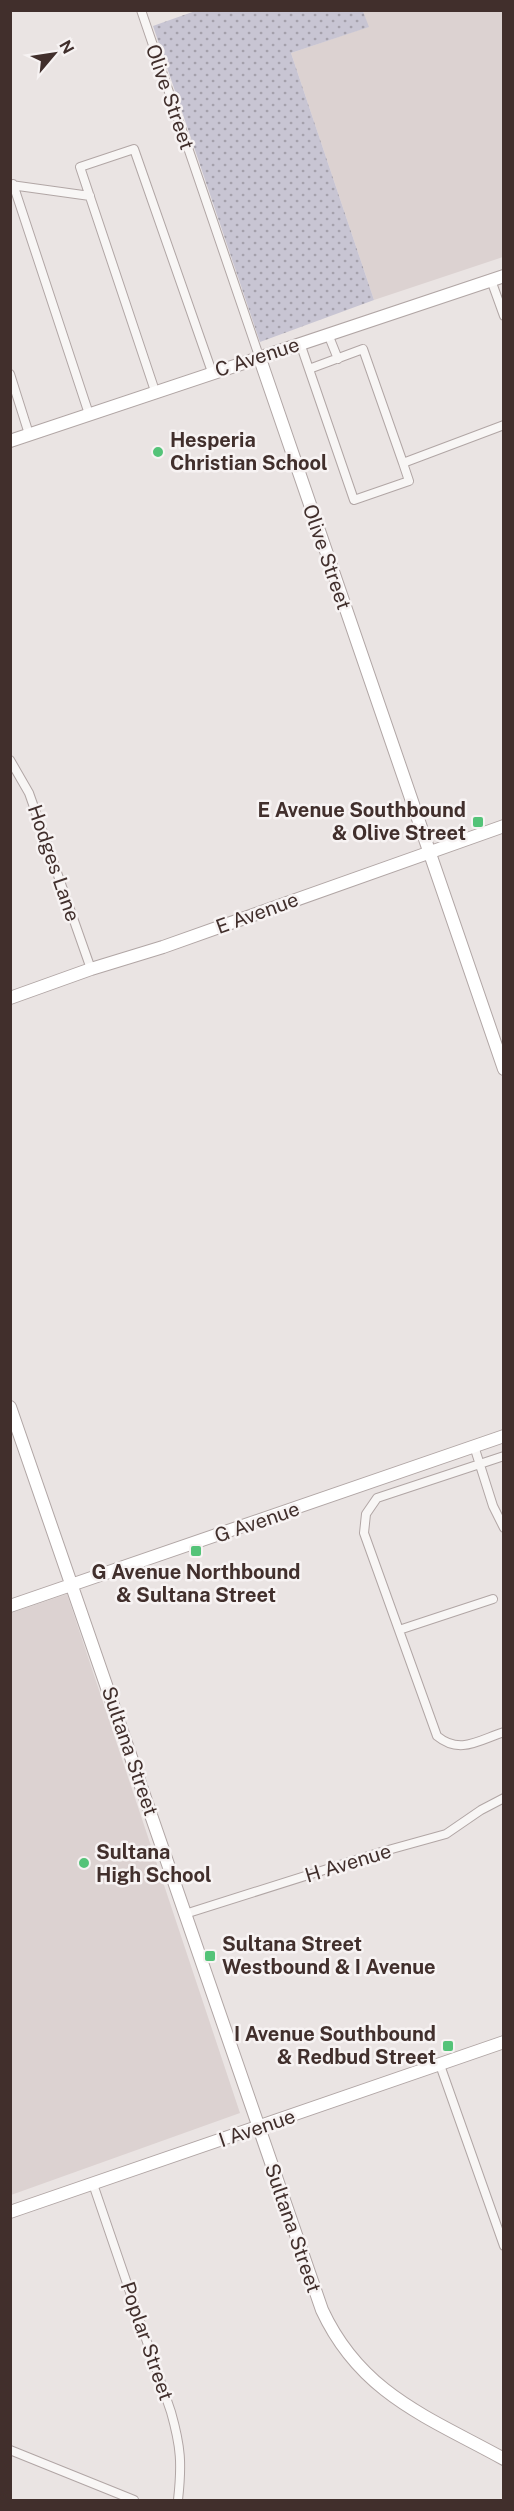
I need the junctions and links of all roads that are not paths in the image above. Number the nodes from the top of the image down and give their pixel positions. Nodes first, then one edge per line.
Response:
1 (141, 10) edge
2 (12, 184) edge
3 (90, 196) junction
4 (497, 278) edge
5 (504, 316) edge
6 (328, 334) junction
7 (300, 343) junction
8 (259, 356) junction
9 (338, 359) junction
10 (309, 369) junction
11 (212, 372) junction
12 (10, 374) edge
13 (154, 392) junction
14 (89, 414) junction
15 (504, 425) edge
16 (29, 434) junction
17 (10, 441) edge
18 (403, 463) junction
19 (10, 760) edge
20 (504, 826) edge
21 (428, 851) junction
22 (91, 969) junction
23 (10, 998) edge
24 (504, 1069) edge
25 (10, 1407) edge
26 (504, 1436) edge
27 (474, 1446) junction
28 (504, 1456) edge
29 (479, 1464) junction
30 (504, 1528) edge
31 (73, 1584) junction
32 (493, 1599) dead end
33 (10, 1606) edge
34 (399, 1630) junction
35 (504, 1732) edge
36 (504, 1798) edge
37 (185, 1914) junction
38 (504, 2042) edge
39 (440, 2065) junction
40 (258, 2128) junction
41 (93, 2184) junction
42 (10, 2212) edge
43 (504, 2246) edge
44 (10, 2450) edge
45 (504, 2459) edge
46 (134, 2500) edge
47 (178, 2500) edge

1 - 8 street, Olive Street
2 - 3 street
2 - 14 street
3 - 11 street
3 - 13 street
4 - 5 street
4 - 6 street, C Avenue
6 - 7 street, C Avenue
6 - 9 street
7 - 8 street, C Avenue
7 - 10 street
8 - 11 street, C Avenue
8 - 21 street, Olive Street
9 - 10 street
9 - 18 street
10 - 18 street
11 - 13 street, C Avenue
12 - 16 street
13 - 14 street, C Avenue
14 - 16 street, C Avenue
15 - 18 street
16 - 17 street, C Avenue
19 - 22 street, Hodges Lane
20 - 21 street, E Avenue
21 - 22 street, E Avenue
21 - 24 street, Olive Street
22 - 23 street, E Avenue
25 - 31 street, Sultana Street
26 - 27 street, G Avenue
27 - 29 street
27 - 31 street, G Avenue
28 - 29 street
29 - 30 street
29 - 34 street
31 - 33 street, G Avenue
31 - 37 street, Sultana Street
32 - 34 street
34 - 35 street
36 - 37 street, H Avenue
37 - 40 street, Sultana Street
38 - 39 street, I Avenue
39 - 40 street, I Avenue
39 - 43 street
40 - 41 street, I Avenue
40 - 45 street, Sultana Street
41 - 42 street, I Avenue
41 - 47 street, Poplar Street
44 - 46 street

